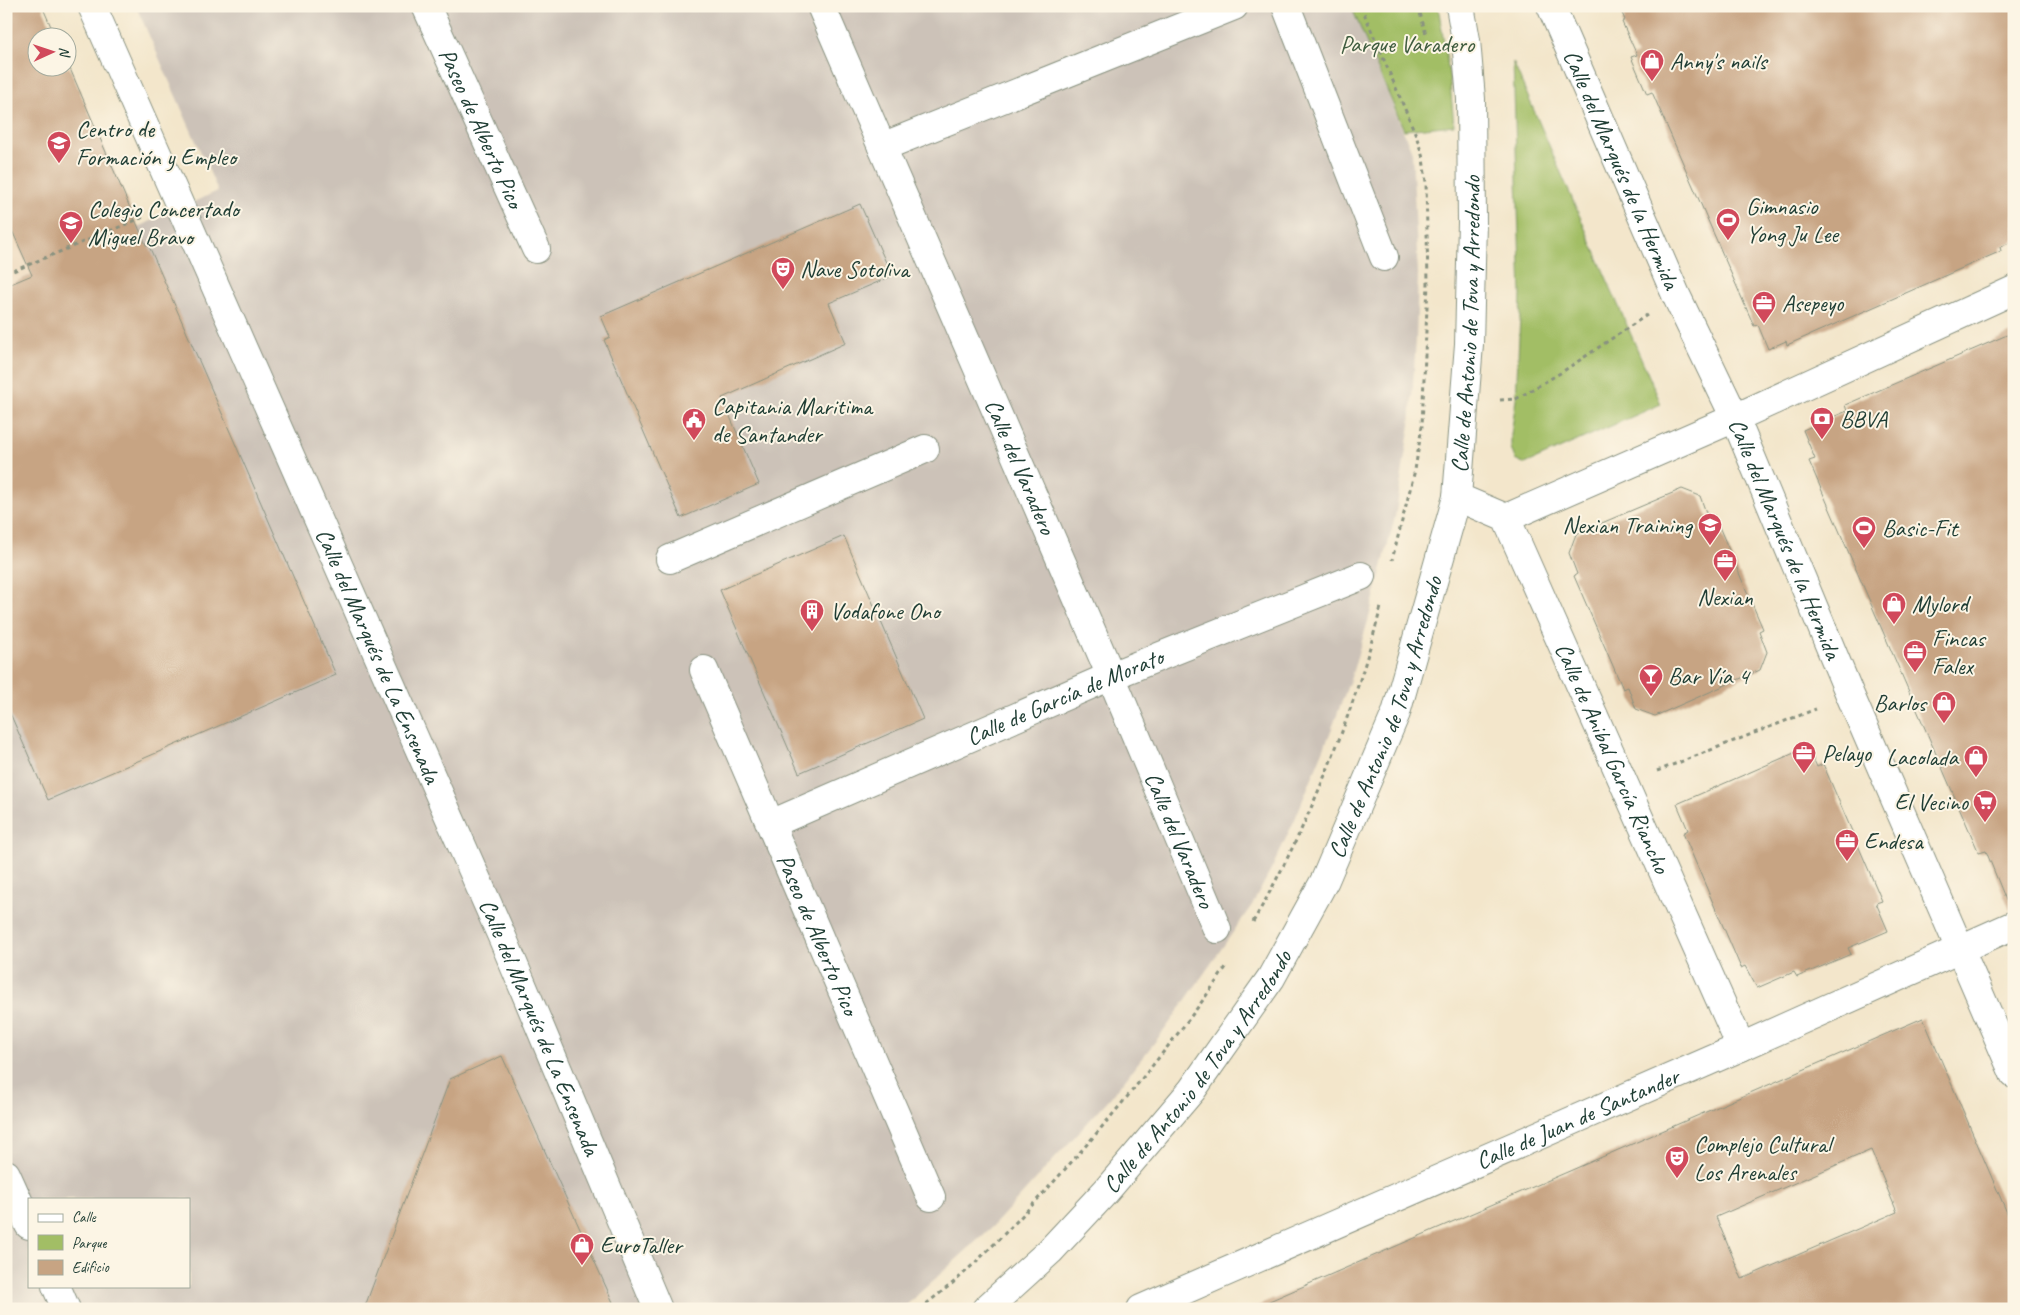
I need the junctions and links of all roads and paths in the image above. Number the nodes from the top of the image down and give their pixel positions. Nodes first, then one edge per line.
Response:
1 (92, 6) edge
2 (426, 6) edge
3 (821, 6) edge
4 (1234, 6) edge
5 (1286, 6) edge
6 (1361, 6) edge
7 (1460, 6) edge
8 (1551, 6) edge
9 (882, 147) junction
10 (117, 229) dead end
11 (536, 249) dead end
12 (1384, 257) dead end
13 (6, 274) edge
14 (2014, 290) edge
15 (1676, 295) junction
16 (1464, 401) junction
17 (1735, 418) junction
18 (925, 449) dead end
19 (1457, 497) junction
20 (1506, 518) junction
21 (670, 560) dead end
22 (1391, 565) dead end
23 (1361, 576) dead end
24 (1383, 599) dead end
25 (704, 670) dead end
26 (1111, 676) junction
27 (1850, 695) junction
28 (1624, 784) junction
29 (770, 824) junction
30 (2014, 925) edge
31 (1251, 926) dead end
32 (1217, 929) dead end
33 (1959, 949) junction
34 (1232, 959) dead end
35 (1741, 1047) junction
36 (2014, 1074) edge
37 (6, 1174) edge
38 (930, 1197) dead end
39 (28, 1223) edge
40 (57, 1288) edge
41 (66, 1309) edge
42 (658, 1309) edge
43 (920, 1309) edge
44 (986, 1309) edge
45 (1141, 1309) edge

1 - 42 street, Calle del Marqués de La Ensenada
2 - 11 street, Paseo de Alberto Pico
3 - 9 street, Calle del Varadero
4 - 9 street
5 - 12 street
6 - 22 path
7 - 16 street, Calle de Antonio de Tova y Arredondo
8 - 15 street, Calle del Marqués de la Hermida
9 - 26 street, Calle del Varadero
10 - 13 path
14 - 17 street
15 - 16 path
15 - 17 street, Calle del Marqués de la Hermida
16 - 19 street, Calle de Antonio de Tova y Arredondo
17 - 20 street
17 - 27 street, Calle del Marqués de la Hermida
18 - 21 street
19 - 20 street
19 - 44 street, Calle de Antonio de Tova y Arredondo
20 - 28 street, Calle de Anibal García Riancho
23 - 26 street, Calle de García de Morato
24 - 31 path
25 - 29 street, Paseo de Alberto Pico
26 - 29 street, Calle de García de Morato
26 - 32 street, Calle del Varadero
27 - 28 path
27 - 33 street, Calle del Marqués de la Hermida
28 - 35 street, Calle de Anibal García Riancho
29 - 38 street, Paseo de Alberto Pico
30 - 33 street, Calle de Juan de Santander
33 - 35 street, Calle de Juan de Santander
33 - 36 street, Calle del Marqués de la Hermida
34 - 43 path
35 - 45 street, Calle de Juan de Santander
37 - 39 street
40 - 41 street

